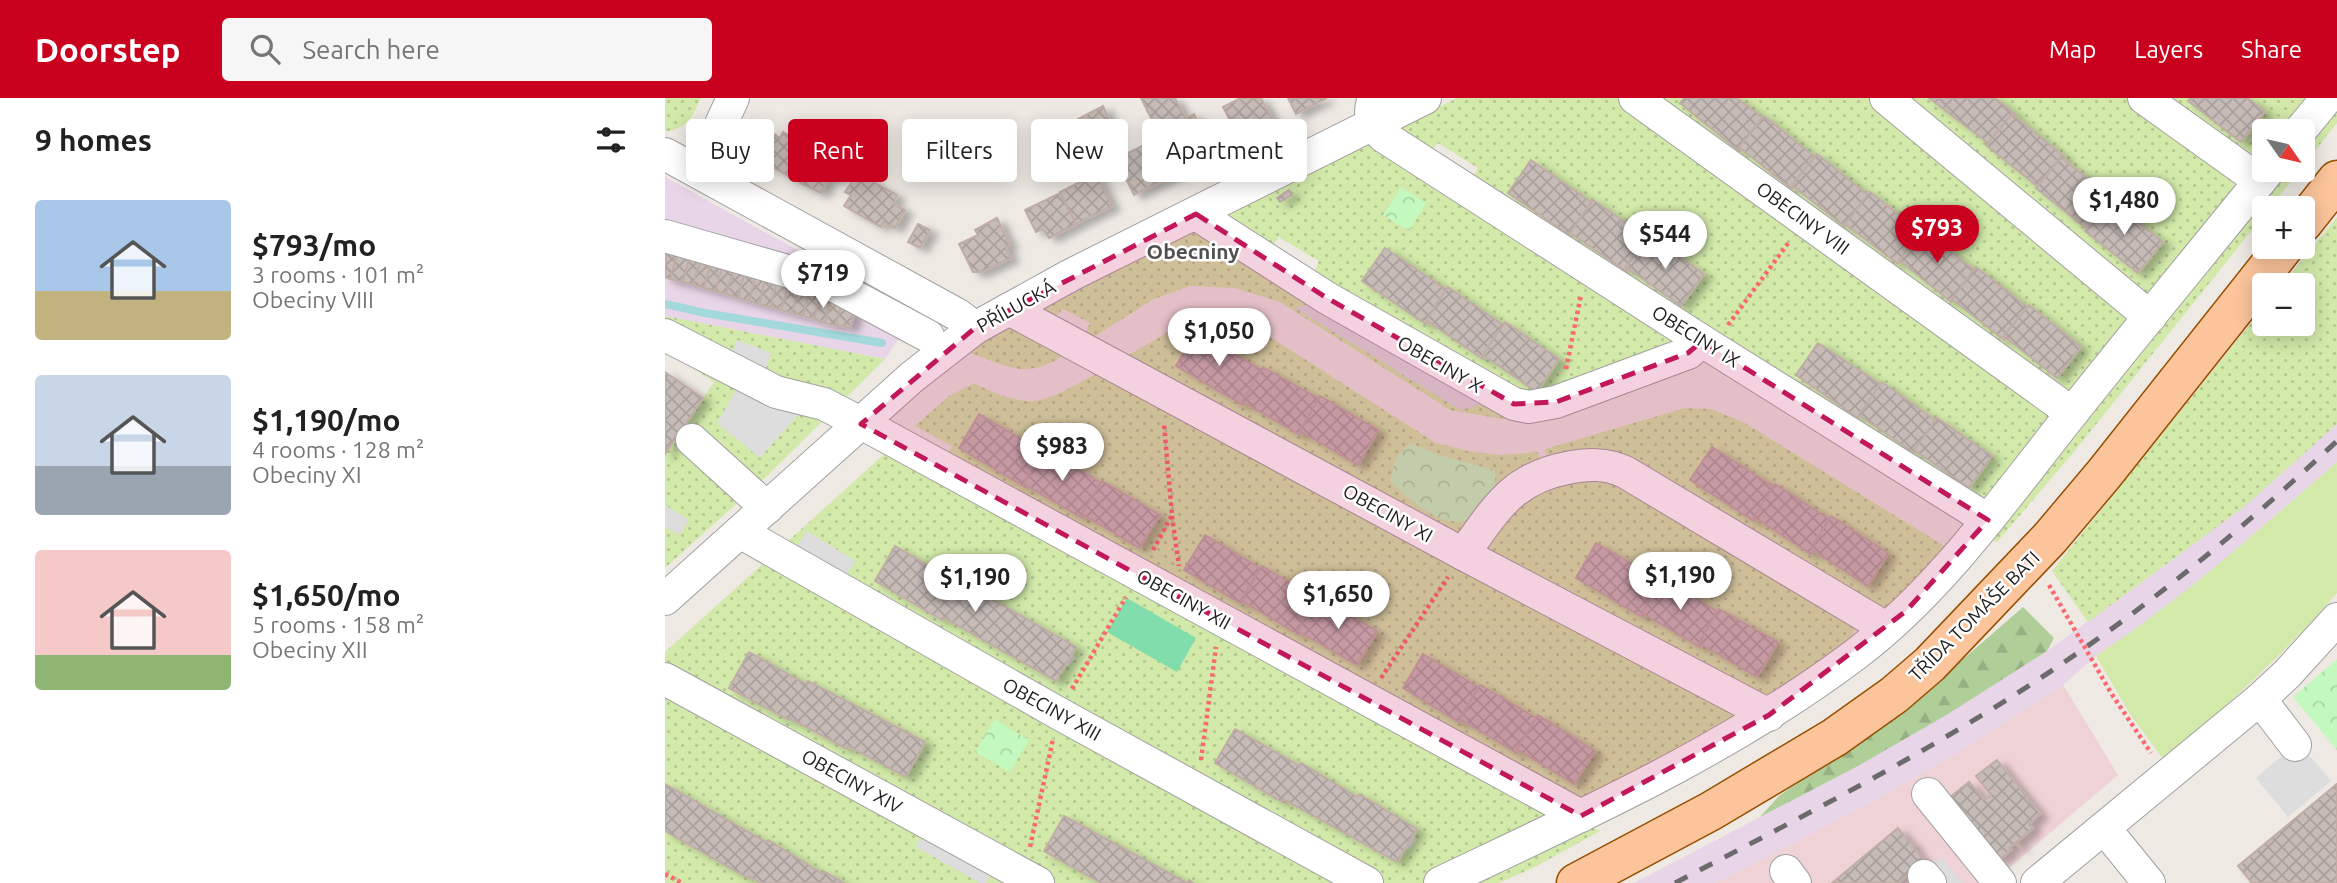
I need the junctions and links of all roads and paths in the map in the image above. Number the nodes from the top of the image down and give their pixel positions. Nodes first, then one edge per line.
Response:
1 (733, 98) edge
2 (1425, 98) edge
3 (1635, 98) edge
4 (2144, 98) edge
5 (2327, 98) edge
6 (1889, 100) edge
7 (1374, 111) edge
8 (723, 119) edge
9 (2310, 119) edge
10 (665, 154) edge
11 (686, 165) edge
12 (2252, 167) edge
13 (2337, 180) edge
14 (717, 182) edge
15 (2258, 182) edge
16 (2315, 208) edge
17 (1196, 214) junction
18 (1805, 220) junction
19 (665, 236) edge
20 (2274, 259) edge
21 (1586, 266) junction
22 (1009, 309) junction
23 (2150, 317) junction
24 (975, 328) junction
25 (665, 335) edge
26 (1702, 341) junction
27 (936, 344) junction
28 (1556, 402) junction
29 (2072, 413) junction
30 (861, 424) junction
31 (692, 440) dead end
32 (767, 508) junction
33 (1172, 515) dead end
34 (1988, 520) junction
35 (740, 532) junction
36 (1463, 554) junction
37 (2029, 561) junction
38 (1182, 598) junction
39 (665, 599) edge
40 (1220, 619) junction
41 (2337, 619) edge
42 (1886, 628) junction
43 (670, 690) edge
44 (1367, 699) junction
45 (2260, 699) junction
46 (1058, 713) junction
47 (1769, 715) junction
48 (2295, 745) dead end
49 (2170, 775) junction
50 (1197, 789) junction
51 (1928, 794) dead end
52 (1581, 816) junction
53 (2105, 829) junction
54 (665, 874) edge
55 (1031, 879) edge
56 (682, 883) edge
57 (1367, 883) edge
58 (1440, 883) edge
59 (1576, 883) edge
60 (2000, 883) edge
61 (2037, 883) edge
62 (2149, 883) edge

1 - 8 street
2 - 7 street, PŘÍLUCKÁ
3 - 18 street, OBECINY VIII
4 - 12 street
5 - 9 street
6 - 23 street
7 - 17 street, PŘÍLUCKÁ
7 - 21 street, OBECINY IX
10 - 11 street
13 - 16 main road
14 - 24 street
15 - 23 street
17 - 22 street, PŘÍLUCKÁ
17 - 28 street, OBECINY X
18 - 26 path
18 - 29 street, OBECINY VIII
19 - 27 street
20 - 37 main road, TŘÍDA TOMÁŠE BATI
21 - 26 street, OBECINY IX
21 - 28 path
22 - 24 street, PŘÍLUCKÁ
22 - 36 street, OBECINY XI
23 - 29 street
24 - 27 street, PŘÍLUCKÁ
25 - 30 street, OBECINY XII
26 - 28 street, OBECINY X
26 - 34 street, OBECINY IX
27 - 30 street, PŘÍLUCKÁ
29 - 34 street
30 - 32 street, PŘÍLUCKÁ
30 - 38 street, OBECINY XII
31 - 32 street
32 - 35 street, PŘÍLUCKÁ
33 - 38 path
34 - 42 street
35 - 39 street, PŘÍLUCKÁ
35 - 46 street, OBECINY XIII
36 - 42 street
36 - 44 path
36 - 47 street, OBECINY XI
37 - 49 path
37 - 59 main road, TŘÍDA TOMÁŠE BATI
38 - 40 street, OBECINY XII
40 - 44 street, OBECINY XII
40 - 50 path
41 - 45 street
42 - 47 street
43 - 55 street, OBECINY XIV
44 - 52 street, OBECINY XII
45 - 48 street
45 - 49 street
46 - 50 street, OBECINY XIII
46 - 55 path
47 - 52 street
49 - 53 street
50 - 57 street, OBECINY XIII
51 - 60 street
52 - 58 street
53 - 61 street
53 - 62 street
54 - 56 path

